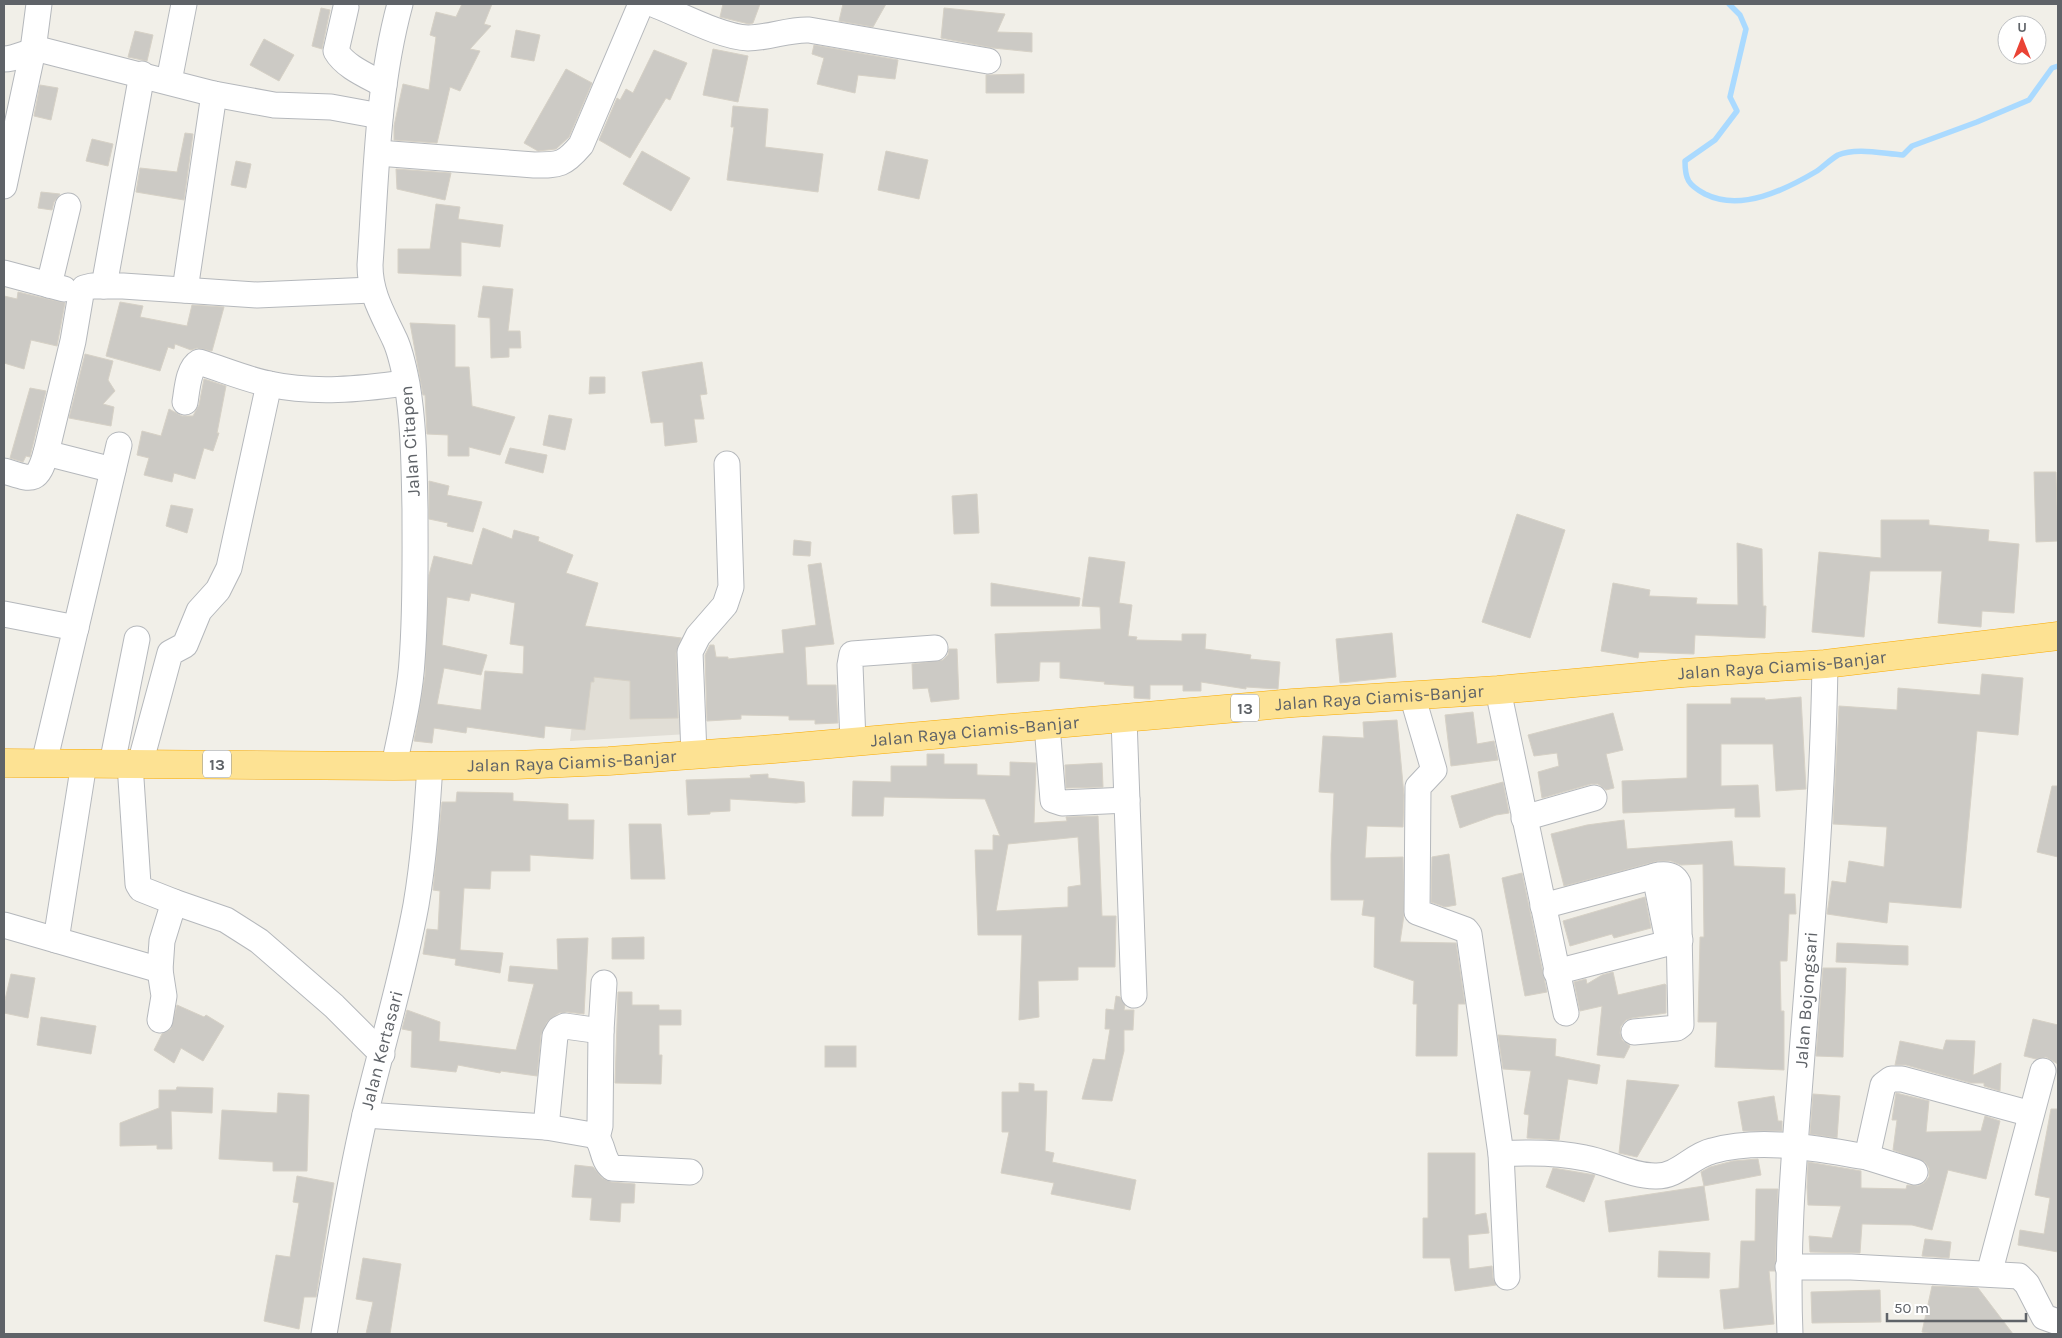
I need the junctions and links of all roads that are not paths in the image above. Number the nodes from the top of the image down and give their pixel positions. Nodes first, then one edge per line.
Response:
1 (39, 4) edge
2 (184, 4) edge
3 (400, 4) edge
4 (641, 4) edge
5 (653, 4) edge
6 (346, 7) dead end
7 (33, 50) junction
8 (4, 59) edge
9 (988, 60) dead end
10 (142, 74) junction
11 (169, 81) junction
12 (384, 85) junction
13 (214, 94) junction
14 (380, 116) junction
15 (378, 153) junction
16 (4, 186) edge
17 (68, 206) dead end
18 (4, 273) edge
19 (49, 285) junction
20 (104, 286) junction
21 (185, 290) junction
22 (372, 290) junction
23 (81, 294) junction
24 (406, 383) junction
25 (269, 384) junction
26 (184, 402) dead end
27 (120, 445) dead end
28 (46, 453) junction
29 (726, 464) dead end
30 (113, 470) junction
31 (4, 474) edge
32 (4, 614) edge
33 (76, 628) junction
34 (2058, 636) edge
35 (137, 639) dead end
36 (935, 648) dead end
37 (1825, 664) junction
38 (1498, 690) junction
39 (1412, 695) junction
40 (1124, 719) junction
41 (1047, 725) junction
42 (853, 742) junction
43 (694, 755) junction
44 (4, 763) edge
45 (44, 763) junction
46 (84, 763) junction
47 (127, 764) junction
48 (430, 765) junction
49 (394, 766) junction
50 (1594, 798) dead end
51 (1127, 800) junction
52 (1524, 818) junction
53 (174, 902) junction
54 (1543, 906) junction
55 (4, 925) edge
56 (56, 940) junction
57 (1675, 941) junction
58 (160, 970) junction
59 (1556, 972) junction
60 (604, 983) dead end
61 (1134, 995) dead end
62 (1566, 1013) dead end
63 (160, 1020) dead end
64 (601, 1031) junction
65 (1634, 1032) dead end
66 (382, 1054) junction
67 (2042, 1071) dead end
68 (2031, 1114) junction
69 (365, 1115) junction
70 (546, 1127) junction
71 (597, 1138) junction
72 (1795, 1146) junction
73 (1502, 1154) junction
74 (1867, 1157) junction
75 (690, 1172) dead end
76 (1915, 1172) dead end
77 (1788, 1267) junction
78 (1989, 1274) junction
79 (1507, 1277) dead end
80 (2058, 1322) edge
81 (324, 1334) edge
82 (1790, 1334) edge

1 - 7 street
2 - 11 street
3 - 12 street, Jalan Citapen
4 - 15 street
5 - 9 street
6 - 12 street
7 - 8 street
7 - 10 street
7 - 16 street
10 - 11 street
10 - 20 street
11 - 13 street
12 - 14 street, Jalan Citapen
13 - 14 street
13 - 21 street
14 - 15 street, Jalan Citapen
15 - 22 street, Jalan Citapen
17 - 19 street
18 - 19 street
19 - 23 street
20 - 21 street
20 - 23 street
21 - 22 street
22 - 24 street, Jalan Citapen
23 - 28 street
24 - 25 street
24 - 49 street, Jalan Citapen
25 - 26 street
25 - 47 street
27 - 30 street
28 - 30 street
28 - 31 street
29 - 43 street
30 - 33 street
32 - 33 street
33 - 45 street
34 - 37 highway, Jalan Raya Ciamis-Banjar / 13
35 - 47 street
36 - 42 street
37 - 38 highway, Jalan Raya Ciamis-Banjar / 13
37 - 72 street, Jalan Bojongsari
38 - 39 highway, Jalan Raya Ciamis-Banjar / 13
38 - 52 street
39 - 40 highway, Jalan Raya Ciamis-Banjar / 13
39 - 73 street
40 - 41 highway, Jalan Raya Ciamis-Banjar / 13
40 - 51 street
41 - 42 highway, Jalan Raya Ciamis-Banjar / 13
41 - 51 street
42 - 43 highway, Jalan Raya Ciamis-Banjar / 13
43 - 48 highway, Jalan Raya Ciamis-Banjar / 13
44 - 45 highway, 13
45 - 46 highway, 13
46 - 47 highway, 13
46 - 56 street
47 - 49 highway, 13
47 - 53 street
48 - 49 highway, 13
48 - 66 street, Jalan Kertasari
50 - 52 street
51 - 61 street
52 - 54 street
53 - 58 street
53 - 66 street
54 - 57 street
54 - 59 street
55 - 56 street
56 - 58 street
57 - 59 street
57 - 65 street
58 - 63 street
59 - 62 street
60 - 64 street
64 - 70 street
64 - 71 street
66 - 69 street, Jalan Kertasari
67 - 68 street
68 - 74 street
68 - 78 street
69 - 70 street
69 - 81 street, Jalan Kertasari
70 - 71 street
71 - 75 street
72 - 73 street
72 - 74 street
72 - 77 street, Jalan Bojongsari
73 - 79 street
74 - 76 street
77 - 78 street
77 - 82 street, Jalan Bojongsari
78 - 80 street

